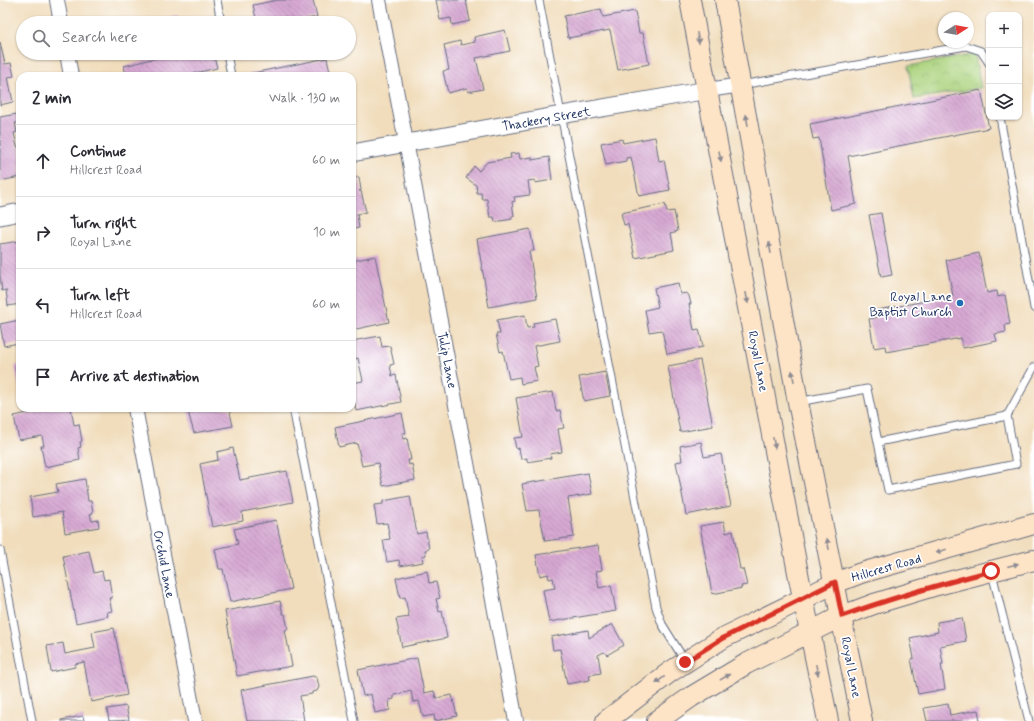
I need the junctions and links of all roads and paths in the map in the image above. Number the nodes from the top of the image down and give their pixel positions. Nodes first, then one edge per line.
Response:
1 (56, 0) edge
2 (217, 0) edge
3 (379, 0) edge
4 (539, 0) edge
5 (690, 0) edge
6 (725, 0) edge
7 (59, 16) edge
8 (220, 16) edge
9 (986, 58) edge
10 (68, 60) edge
11 (228, 60) edge
12 (70, 72) edge
13 (230, 72) edge
14 (741, 85) junction
15 (708, 90) junction
16 (561, 115) junction
17 (1001, 120) edge
18 (407, 144) junction
19 (356, 152) edge
20 (16, 213) edge
21 (0, 216) edge
22 (1034, 308) edge
23 (1034, 367) edge
24 (798, 402) junction
25 (136, 412) edge
26 (294, 412) edge
27 (1007, 416) junction
28 (878, 442) junction
29 (1034, 524) edge
30 (0, 550) edge
31 (1034, 560) edge
32 (991, 571) junction
33 (835, 582) junction
34 (803, 598) junction
35 (842, 616) junction
36 (810, 632) junction
37 (685, 662) junction
38 (32, 721) edge
39 (195, 721) edge
40 (354, 721) edge
41 (516, 721) edge
42 (606, 721) edge
43 (658, 721) edge
44 (828, 721) edge
45 (862, 721) edge
46 (1029, 721) edge

1 - 7 street
2 - 8 lane
3 - 18 street, Tulip Lane
4 - 16 lane
5 -> 15 main road, Royal Lane
6 - 14 main road, Royal Lane
9 - 14 lane
10 - 12 street
11 - 13 lane
14 - 15 street, Thackery Street
24 -> 14 main road, Royal Lane
15 - 16 street, Thackery Street
15 -> 34 main road, Royal Lane
16 - 18 street, Thackery Street
16 - 37 lane
17 - 22 lane
18 - 19 street, Thackery Street
18 - 41 street, Tulip Lane
20 - 21 street
23 - 27 lane
24 - 28 lane
33 -> 24 main road, Royal Lane
25 - 39 street, Orchid Lane
26 - 40 lane
27 - 28 lane
27 - 28 lane
29 -> 33 main road, Hillcrest Road
30 - 38 lane
32 -> 31 main road
32 - 35 main road
32 - 46 lane
33 - 34 main road, Hillcrest Road
33 - 35 main road, Royal Lane
34 - 36 main road, Royal Lane
34 - 37 main road, Hillcrest Road
35 - 36 main road
35 - 45 main road, Royal Lane
43 -> 36 main road
36 -> 44 main road, Royal Lane
37 -> 42 main road, Hillcrest Road

